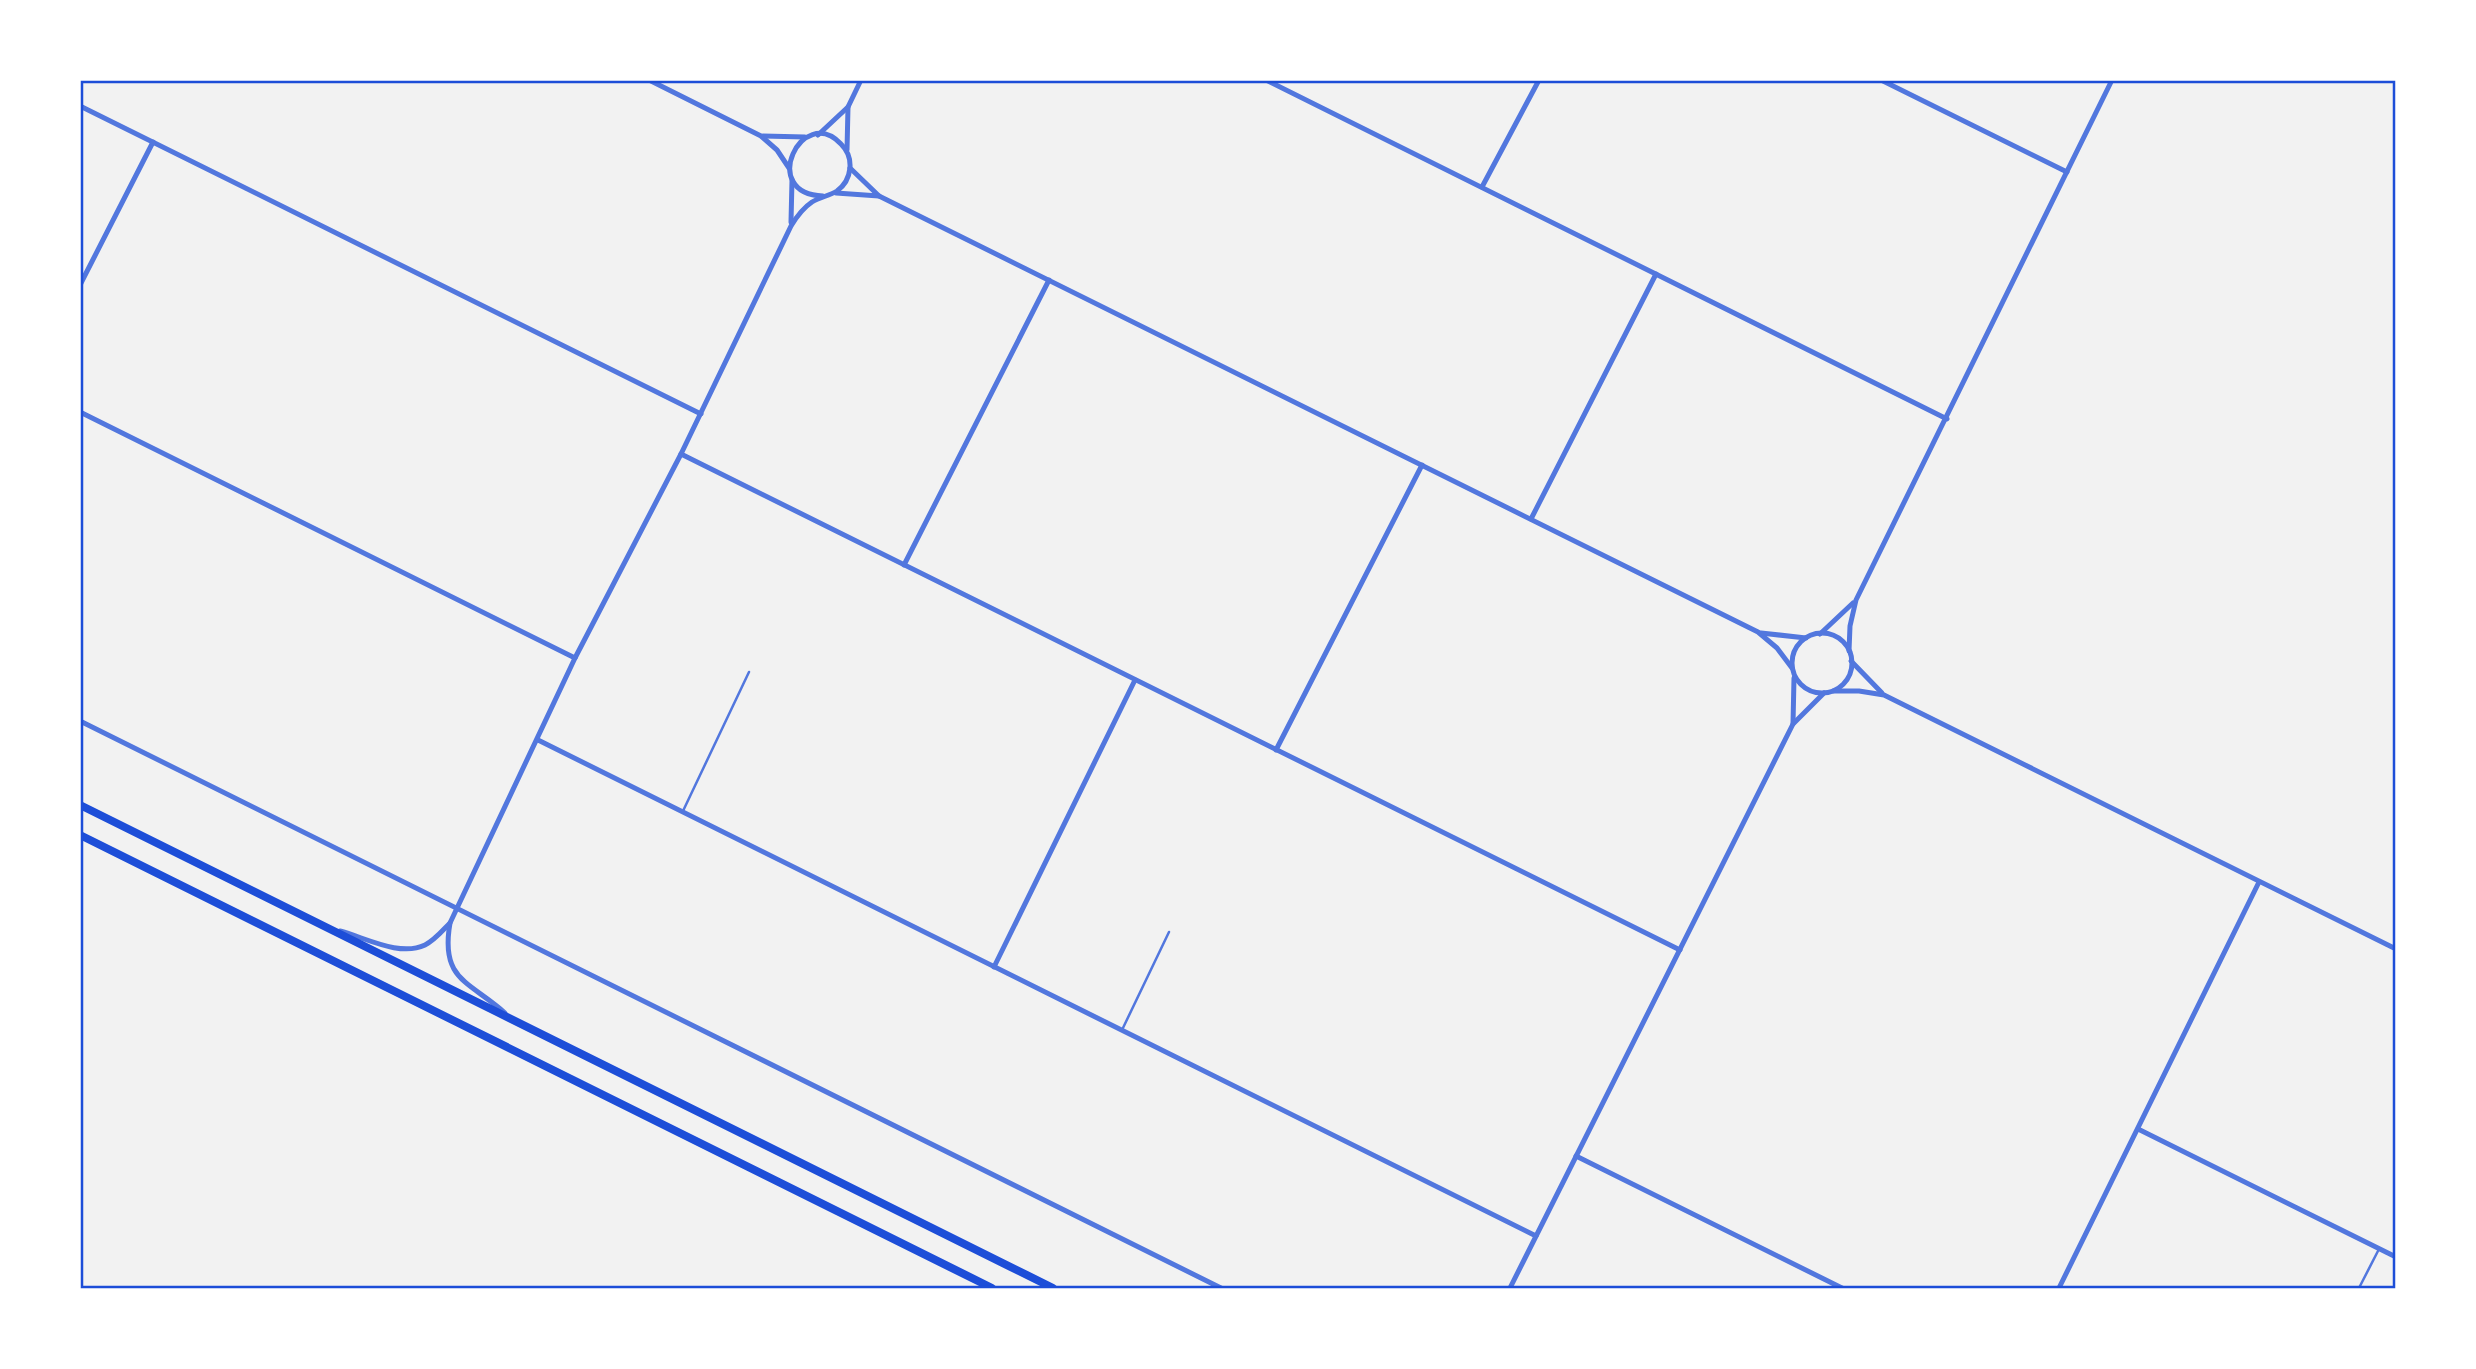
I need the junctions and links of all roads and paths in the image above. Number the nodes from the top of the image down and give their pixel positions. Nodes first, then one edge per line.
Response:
1 (649, 80) edge
2 (861, 80) edge
3 (1266, 80) edge
4 (1539, 80) edge
5 (1881, 80) edge
6 (2112, 80) edge
7 (80, 106) edge
8 (848, 107) junction
9 (818, 135) junction
10 (761, 136) junction
11 (808, 137) junction
12 (153, 142) junction
13 (848, 153) junction
14 (789, 168) junction
15 (850, 168) junction
16 (2067, 172) junction
17 (792, 179) junction
18 (1482, 187) junction
19 (833, 193) junction
20 (822, 196) junction
21 (879, 196) junction
22 (791, 226) junction
23 (1656, 274) junction
24 (1049, 280) junction
25 (80, 285) edge
26 (80, 412) edge
27 (701, 414) junction
28 (1947, 418) junction
29 (681, 454) junction
30 (1422, 465) junction
31 (1531, 519) junction
32 (904, 565) junction
33 (1856, 600) junction
34 (1758, 632) junction
35 (1820, 634) junction
36 (1807, 638) junction
37 (1849, 651) junction
38 (575, 659) junction
39 (1851, 661) junction
40 (1793, 671) junction
41 (749, 672) dead end
42 (1135, 680) junction
43 (1833, 691) junction
44 (1824, 693) junction
45 (1884, 695) junction
46 (80, 721) edge
47 (1793, 724) junction
48 (538, 740) junction
49 (1276, 750) junction
50 (80, 805) edge
51 (683, 812) junction
52 (80, 835) edge
53 (2259, 882) junction
54 (458, 908) junction
55 (450, 923) junction
56 (329, 929) junction
57 (1169, 932) dead end
58 (2396, 949) edge
59 (1679, 950) junction
60 (994, 967) junction
61 (510, 1018) junction
62 (1122, 1030) junction
63 (2138, 1129) junction
64 (1576, 1156) junction
65 (1536, 1236) junction
66 (2379, 1249) junction
67 (2396, 1258) edge
68 (992, 1289) edge
69 (1053, 1289) edge
70 (1222, 1289) edge
71 (1510, 1289) edge
72 (1842, 1289) edge
73 (2059, 1289) edge
74 (2358, 1289) edge

1 - 10 street
2 - 8 street
3 - 18 street
4 - 18 street
5 - 16 street
6 - 16 street
7 - 12 street
8 - 9 street
8 - 13 street
9 - 11 street
9 - 13 street
10 - 11 street
10 - 14 street
11 - 14 street
12 - 25 street
12 - 27 street
13 - 15 street
14 - 17 street
15 - 19 street
15 - 21 street
16 - 28 street
17 - 20 street
17 - 22 street
18 - 23 street
19 - 20 street
19 - 21 street
20 - 22 street
21 - 24 street
22 - 27 street
23 - 28 street
23 - 31 street
24 - 30 street
24 - 32 street
26 - 38 street
27 - 29 street
28 - 33 street
29 - 32 street
29 - 38 street
30 - 31 street
30 - 49 street
31 - 34 street
32 - 42 street
33 - 35 street
33 - 37 street
34 - 36 street
34 - 40 street
35 - 36 street
35 - 37 street
36 - 40 street
37 - 39 street
38 - 48 street
39 - 43 street
39 - 45 street
40 - 44 street
40 - 47 street
41 - 51 lane
42 - 49 street
42 - 60 street
43 - 44 street
43 - 45 street
44 - 47 street
45 - 53 street
46 - 54 street
47 - 59 street
48 - 51 street
48 - 54 street
49 - 59 street
50 - 56 main road
51 - 60 street
52 - 68 main road
53 - 58 street
53 - 63 street
54 - 55 street
54 - 70 street
55 - 56 street
55 - 61 street
56 - 61 main road
57 - 62 lane
59 - 64 street
60 - 62 street
61 - 69 main road
62 - 65 street
63 - 66 street
63 - 73 street
64 - 65 street
64 - 72 street
65 - 71 street
66 - 67 street
66 - 74 lane

